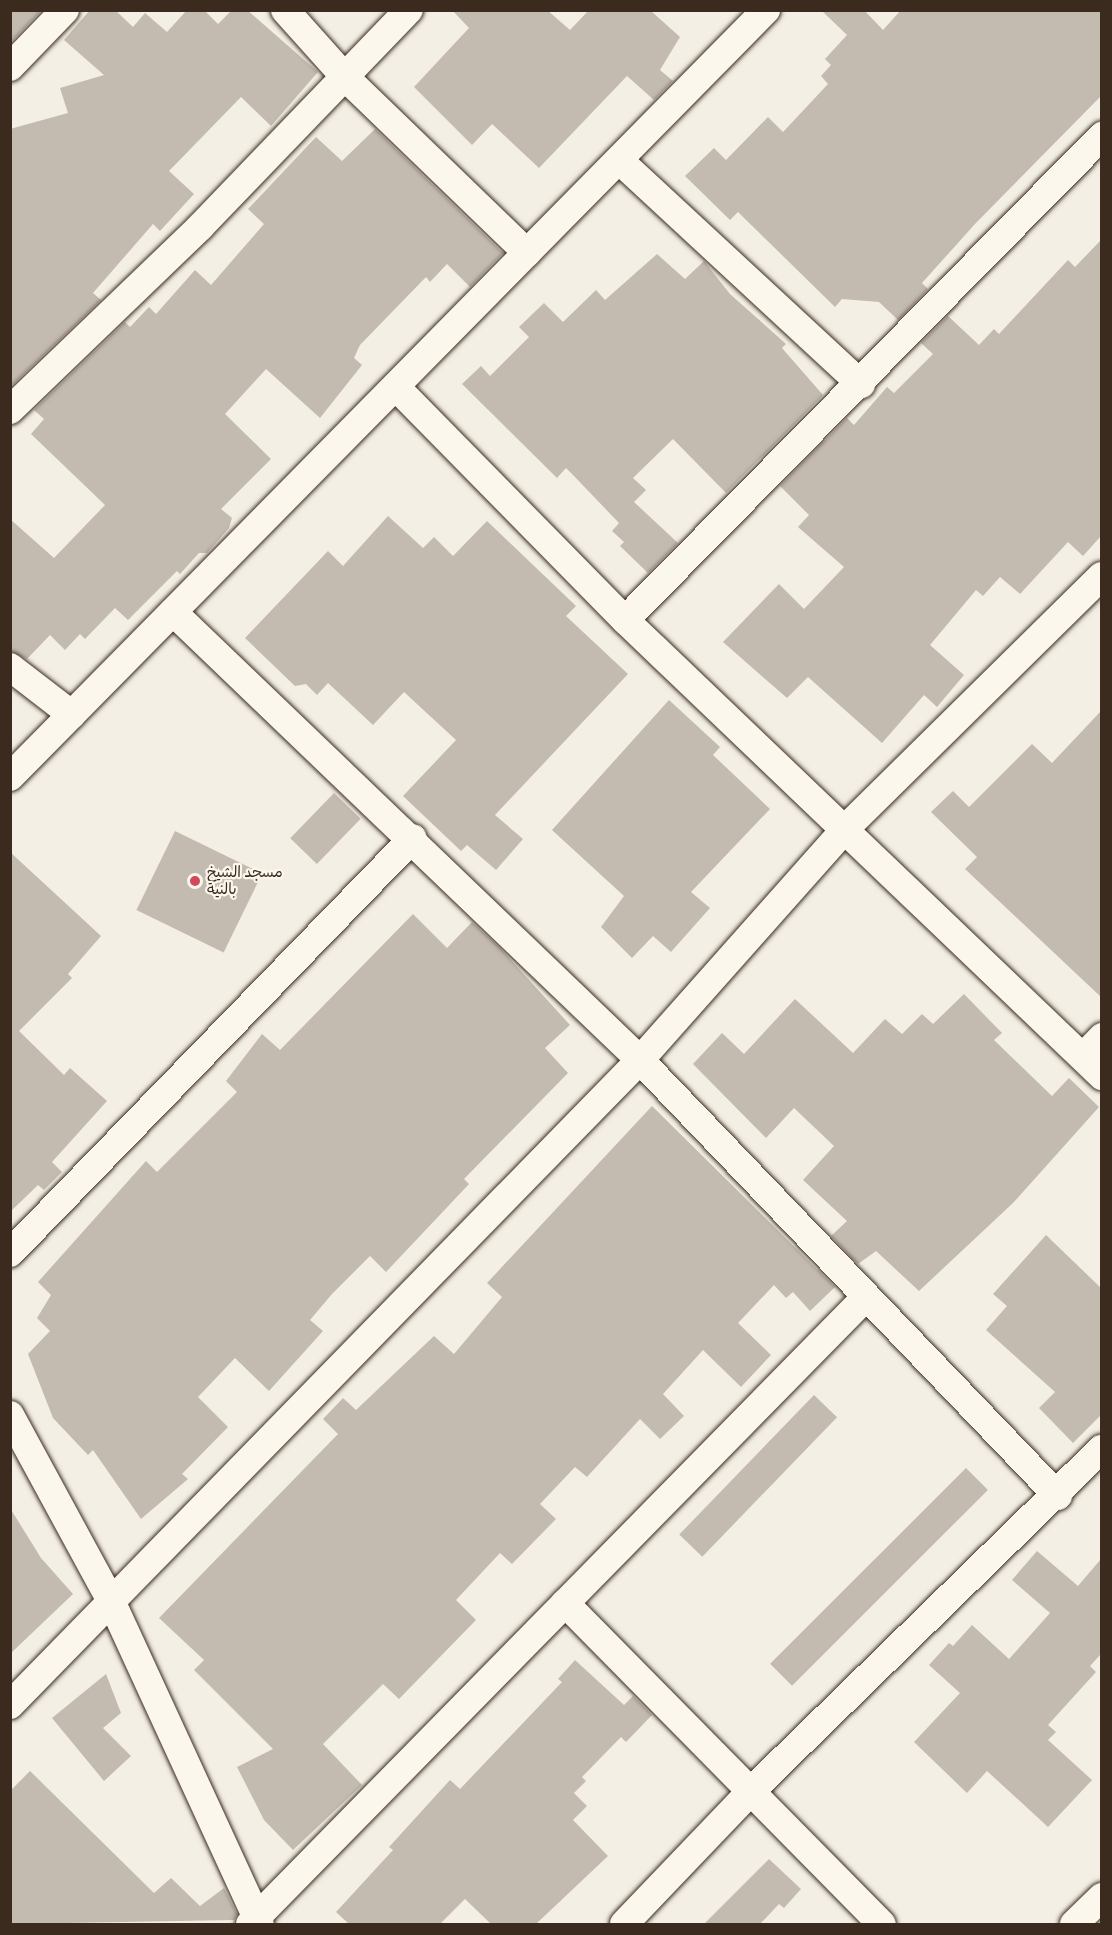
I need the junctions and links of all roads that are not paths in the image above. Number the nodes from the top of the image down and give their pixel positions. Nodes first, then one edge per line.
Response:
1 (65, 10) edge
2 (285, 10) edge
3 (409, 10) edge
4 (766, 10) edge
5 (10, 67) edge
6 (345, 77) junction
7 (1101, 136) edge
8 (619, 160) junction
9 (527, 253) junction
10 (861, 384) junction
11 (396, 387) junction
12 (10, 410) edge
13 (1101, 576) edge
14 (173, 612) junction
15 (625, 620) junction
16 (10, 667) edge
17 (72, 715) junction
18 (10, 777) edge
19 (843, 831) junction
20 (413, 838) junction
21 (1095, 1057) edge
22 (640, 1060) junction
23 (10, 1253) edge
24 (865, 1298) junction
25 (10, 1415) edge
26 (1101, 1449) edge
27 (1058, 1497) junction
28 (565, 1603) junction
29 (113, 1605) junction
30 (10, 1705) edge
31 (751, 1791) junction
32 (1101, 1897) edge
33 (255, 1922) edge
34 (624, 1924) edge
35 (882, 1924) edge
36 (1074, 1924) edge

1 - 5 street
2 - 6 street
3 - 6 street
4 - 8 street
6 - 9 street
6 - 12 street
7 - 10 street
8 - 9 street
8 - 10 street
9 - 11 street
10 - 15 street
11 - 14 street
11 - 15 street
13 - 19 street
14 - 17 street
14 - 20 street
15 - 19 street
16 - 17 street
17 - 18 street
19 - 21 street
19 - 22 street
20 - 22 street
20 - 23 street
22 - 24 street
22 - 29 street
24 - 27 street
24 - 28 street
25 - 29 street
26 - 27 street
27 - 31 street
28 - 31 street
28 - 33 street
29 - 30 street
29 - 33 street
31 - 34 street
31 - 35 street
32 - 36 street

